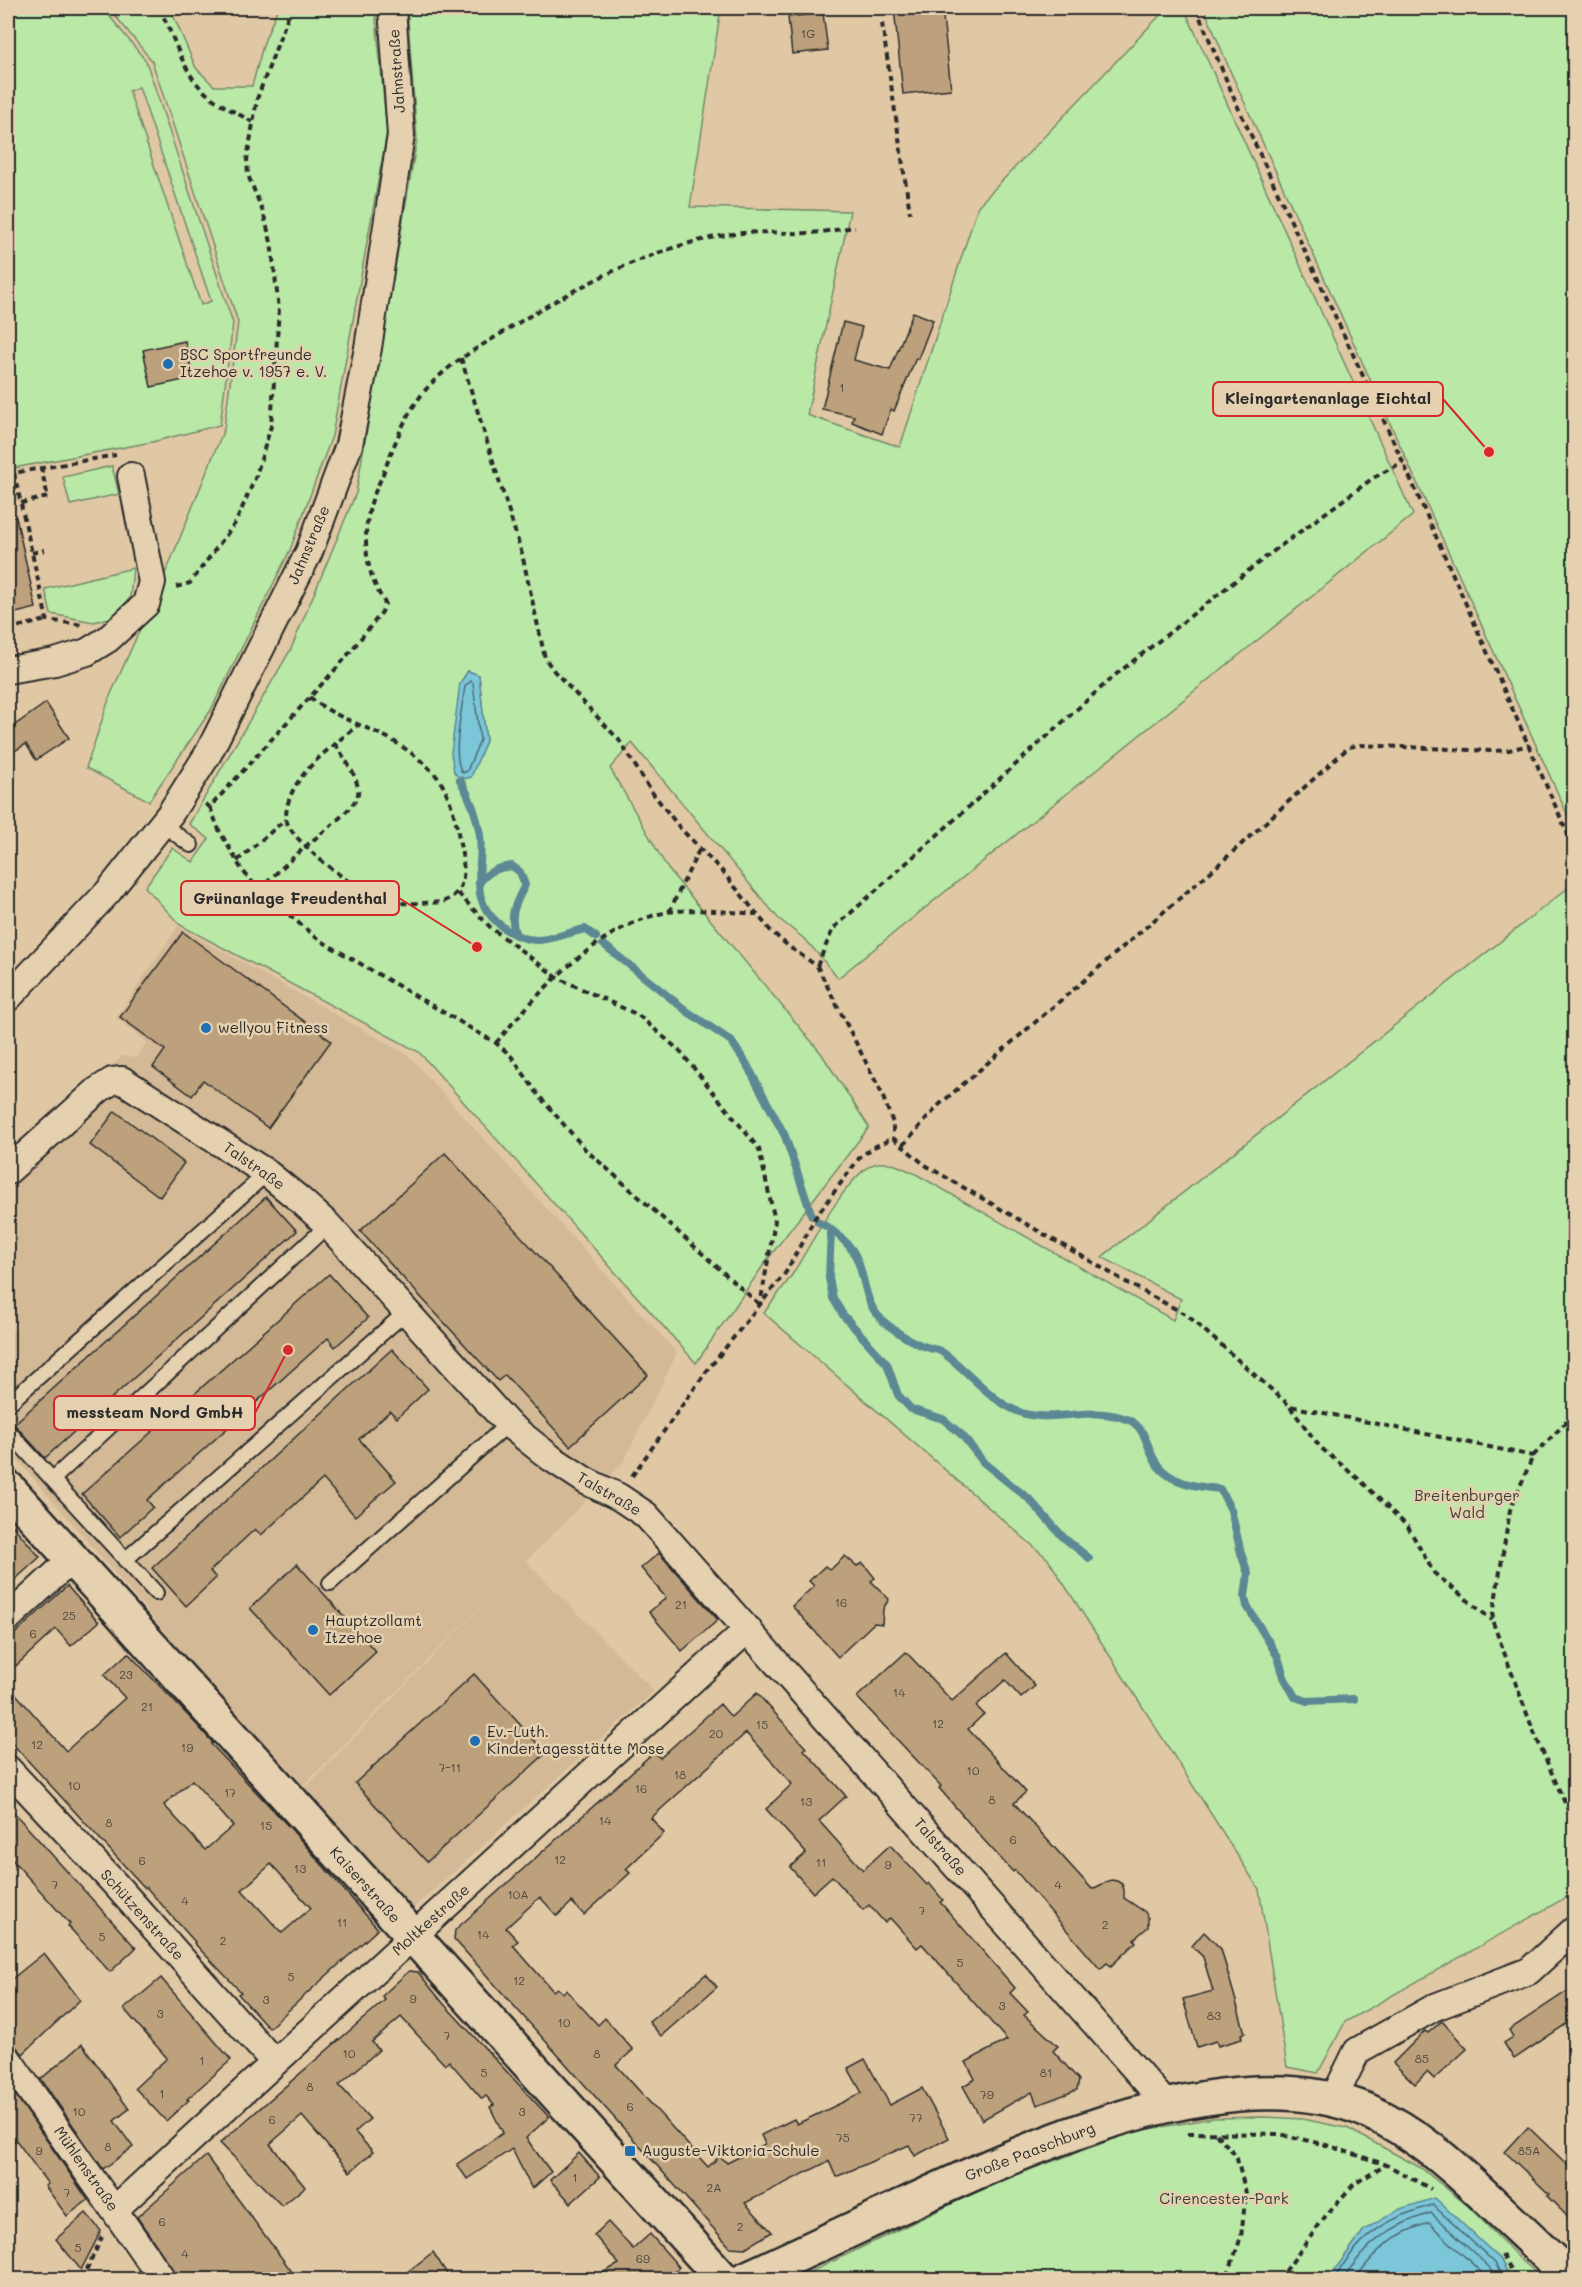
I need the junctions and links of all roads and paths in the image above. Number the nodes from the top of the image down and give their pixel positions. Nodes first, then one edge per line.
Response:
1 (159, 8) edge
2 (291, 8) edge
3 (392, 8) edge
4 (1196, 8) edge
5 (882, 23) dead end
6 (253, 122) junction
7 (910, 213) dead end
8 (855, 227) dead end
9 (461, 358) junction
10 (1403, 462) junction
11 (42, 468) junction
12 (14, 473) junction
13 (8, 474) edge
14 (131, 476) joint
15 (21, 502) junction
16 (44, 550) dead end
17 (32, 553) junction
18 (150, 593) junction
19 (47, 620) junction
20 (8, 629) edge
21 (98, 645) junction
22 (8, 670) edge
23 (310, 697) junction
24 (359, 724) junction
25 (335, 744) junction
26 (1529, 745) junction
27 (183, 792) junction
28 (210, 807) junction
29 (286, 819) junction
30 (162, 824) junction
31 (191, 845) dead end
32 (305, 846) junction
33 (700, 848) junction
34 (1575, 848) edge
35 (237, 861) junction
36 (259, 890) junction
37 (458, 893) junction
38 (669, 912) junction
39 (756, 914) junction
40 (817, 966) junction
41 (558, 978) junction
42 (8, 998) edge
43 (496, 1043) junction
44 (893, 1138) junction
45 (903, 1145) junction
46 (8, 1171) edge
47 (267, 1173) junction
48 (328, 1225) junction
49 (760, 1305) junction
50 (406, 1312) junction
51 (8, 1404) edge
52 (1290, 1406) junction
53 (1575, 1414) edge
54 (508, 1424) junction
55 (8, 1431) edge
56 (1533, 1456) junction
57 (53, 1479) junction
58 (8, 1488) edge
59 (619, 1497) junction
60 (72, 1559) junction
61 (125, 1560) junction
62 (330, 1583) dead end
63 (156, 1593) dead end
64 (8, 1618) edge
65 (1492, 1620) junction
66 (748, 1629) junction
67 (8, 1769) edge
68 (1575, 1833) edge
69 (1575, 1930) edge
70 (412, 1938) junction
71 (8, 2059) edge
72 (274, 2062) junction
73 (1333, 2100) junction
74 (1166, 2104) junction
75 (1387, 2165) junction
76 (1441, 2194) dead end
77 (114, 2210) junction
78 (1502, 2254) dead end
79 (82, 2280) edge
80 (163, 2280) edge
81 (724, 2280) edge
82 (743, 2280) edge
83 (1226, 2280) edge
84 (1279, 2280) edge
85 (1518, 2280) edge
86 (1572, 2280) edge

1 - 6 path
2 - 6 path
3 - 27 street, Jahnstraße
4 - 10 path
5 - 7 path
6 - 18 path
8 - 9 path
9 - 23 path
9 - 33 path
10 - 26 path
10 - 40 path
11 - 12 path
11 - 14 path
11 - 15 path
12 - 13 path
12 - 15 path
14 - 18 street
15 - 17 path
16 - 17 path
17 - 19 path
18 - 21 street
19 - 20 path
19 - 21 path
21 - 22 street
23 - 24 path
23 - 28 path
24 - 25 path
24 - 37 path
25 - 29 path
25 - 32 path
26 - 34 path
26 - 45 path
27 - 28 path
27 - 30 street, Jahnstraße
28 - 35 path
29 - 32 path
29 - 35 path
30 - 31 lane
30 - 42 street, Jahnstraße
32 - 36 path
32 - 37 path
33 - 38 path
33 - 39 path
35 - 36 path
36 - 43 path
37 - 41 path
38 - 39 path
38 - 41 path
39 - 40 path
40 - 44 path
41 - 43 path
41 - 49 path
43 - 49 path
44 - 45 path
44 - 49 path
45 - 52 path
46 - 47 street, Talstraße
47 - 48 street, Talstraße
47 - 51 lane
48 - 50 street, Talstraße
48 - 57 lane
49 - 59 path
50 - 54 street, Talstraße
50 - 61 lane
52 - 56 path
52 - 65 path
53 - 56 path
54 - 59 street, Talstraße
54 - 62 lane
55 - 57 lane
56 - 65 path
57 - 61 lane
58 - 60 main road, Kaiserstraße
59 - 66 street, Talstraße
60 - 64 street
60 - 70 main road, Kaiserstraße
61 - 63 lane
65 - 68 path
66 - 70 street, Moltkestraße
66 - 74 street, Talstraße
67 - 72 street, Schützenstraße
69 - 73 street
70 - 72 street, Moltkestraße
70 - 81 main road, Kaiserstraße
71 - 77 street, Mühlenstraße
72 - 77 street, Moltkestraße
73 - 74 main road, Große Paaschburg
73 - 86 main road, Große Paaschburg
74 - 82 main road, Große Paaschburg
75 - 76 path
75 - 83 path
75 - 84 path
77 - 79 path
77 - 80 street, Mühlenstraße
78 - 85 path

